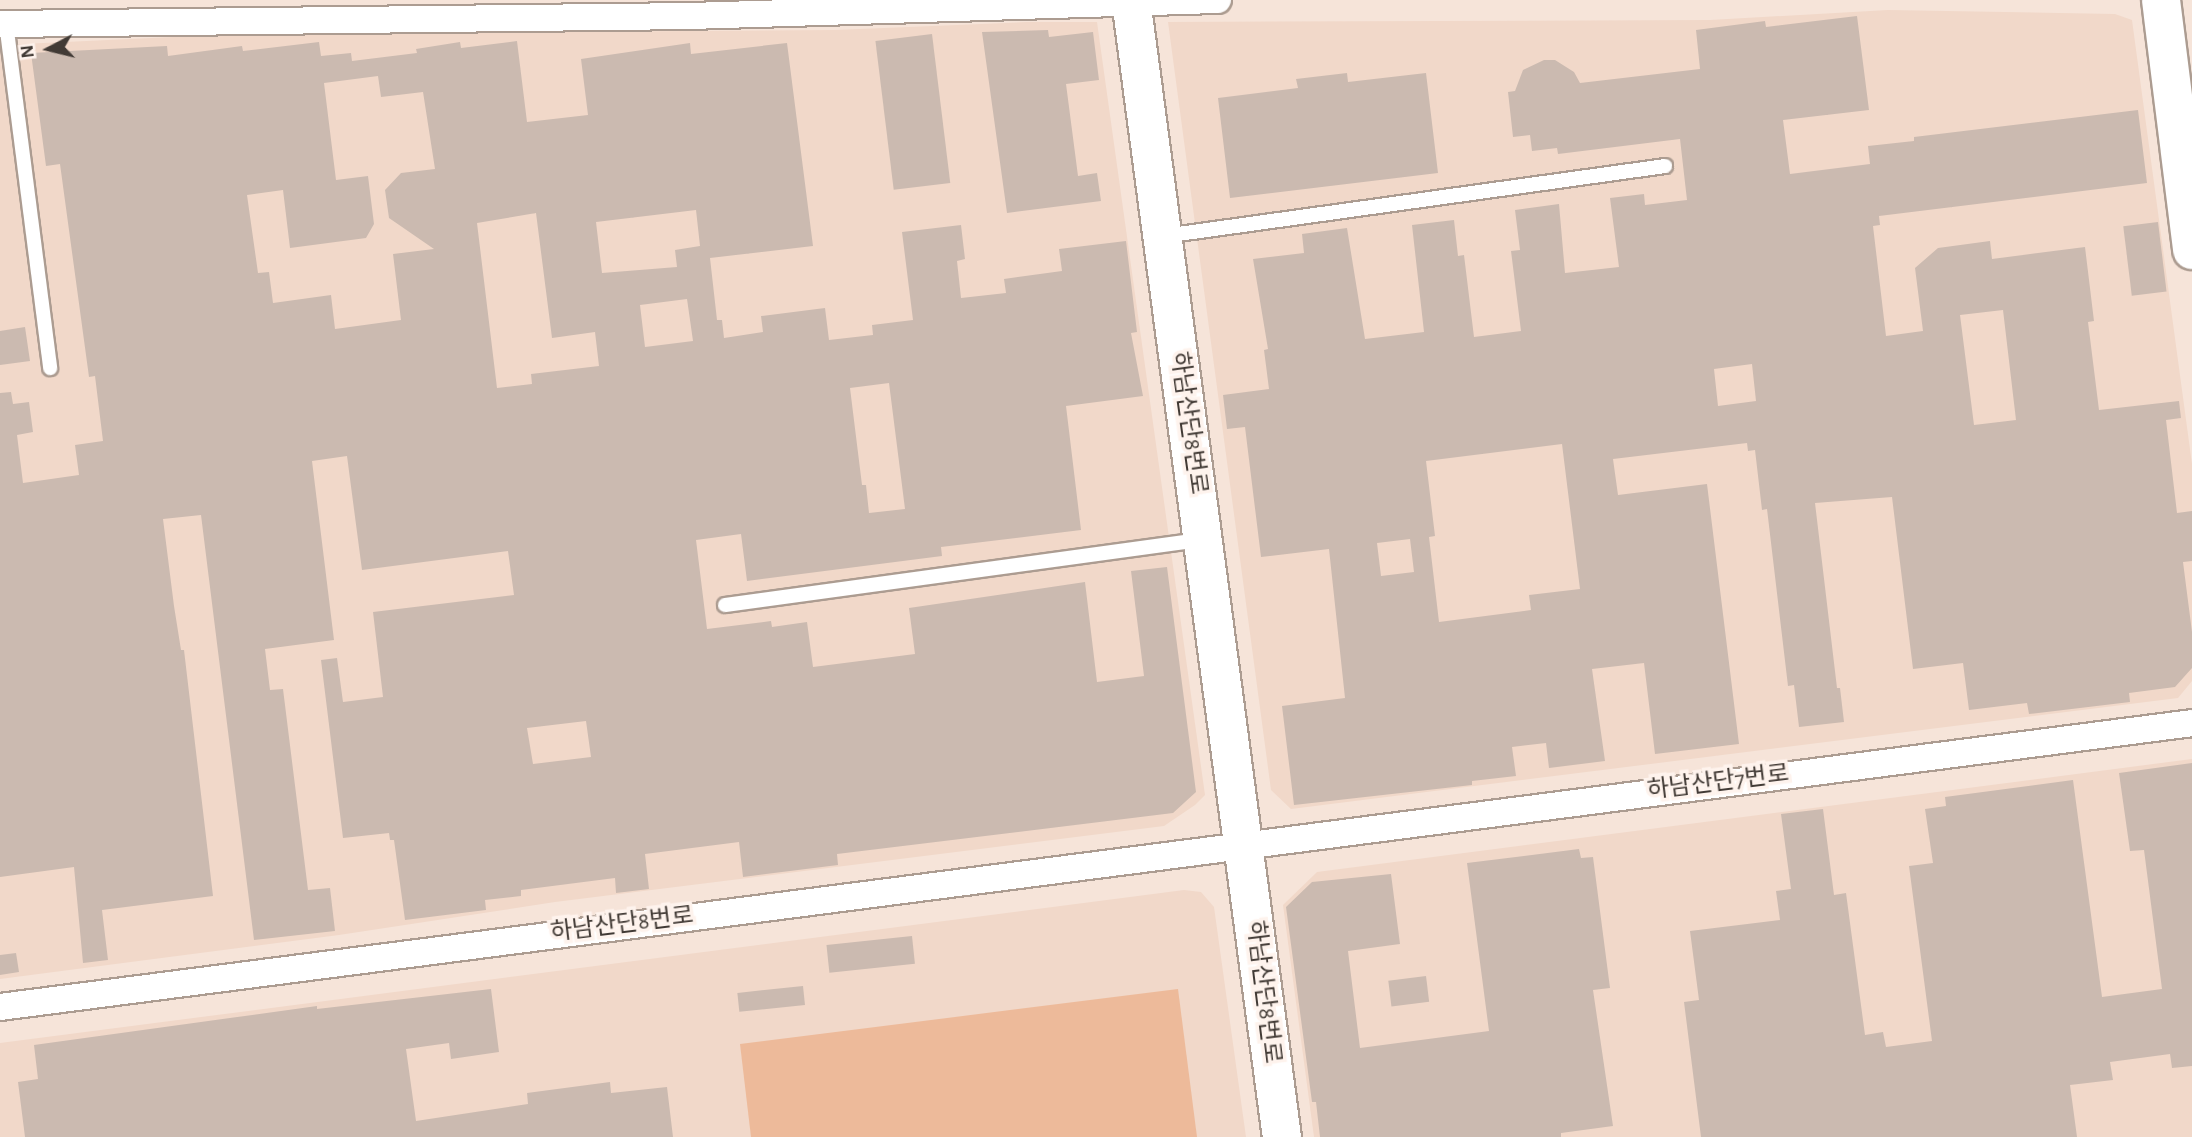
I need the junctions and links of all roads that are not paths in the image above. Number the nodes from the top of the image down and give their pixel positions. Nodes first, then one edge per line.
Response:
1 (1218, 0) edge
2 (2161, 0) edge
3 (1131, 2) edge
4 (3, 23) edge
5 (1665, 166) dead end
6 (1163, 237) junction
7 (2192, 250) edge
8 (50, 368) dead end
9 (1203, 540) junction
10 (725, 605) dead end
11 (2192, 723) edge
12 (1244, 846) junction
13 (0, 1007) edge
14 (1282, 1137) edge

1 - 3 street
2 - 7 street
3 - 4 street
3 - 6 street, 하남산단8번로
4 - 8 lane
5 - 6 lane
6 - 9 street, 하남산단8번로
9 - 10 lane
9 - 12 street, 하남산단8번로
11 - 12 street, 하남산단7번로
12 - 13 street, 하남산단8번로
12 - 14 street, 하남산단8번로

